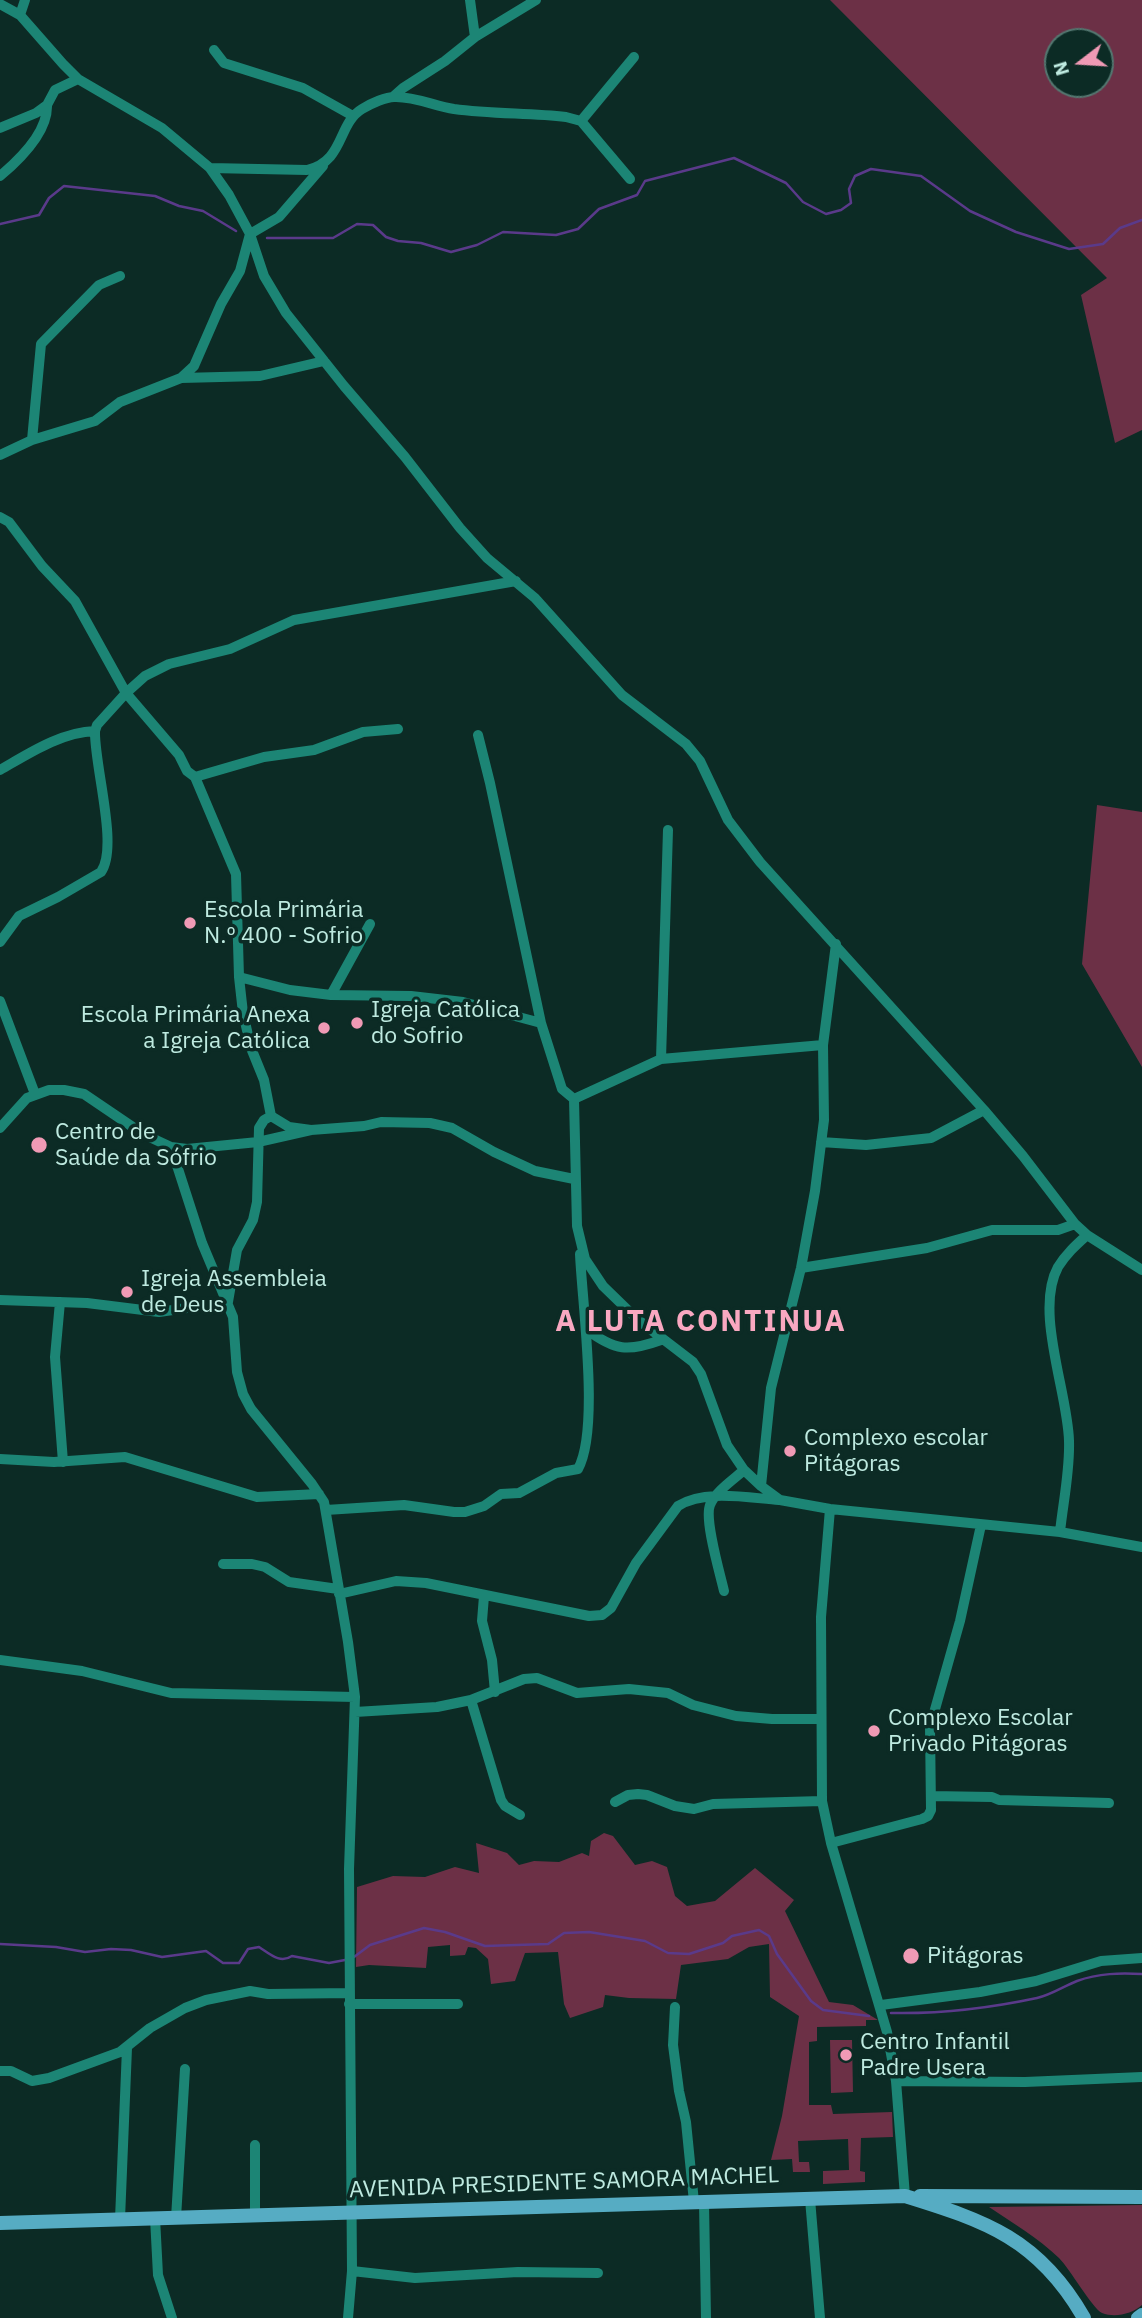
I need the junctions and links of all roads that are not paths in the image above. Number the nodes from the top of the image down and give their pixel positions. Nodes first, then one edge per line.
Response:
1 (25, 0) edge
2 (470, 0) edge
3 (536, 0) edge
4 (0, 4) edge
5 (20, 15) junction
6 (475, 37) junction
7 (214, 50) dead end
8 (634, 57) dead end
9 (78, 79) junction
10 (394, 96) junction
11 (47, 105) junction
12 (353, 116) junction
13 (581, 121) junction
14 (0, 128) edge
15 (327, 161) junction
16 (210, 168) junction
17 (0, 176) edge
18 (630, 179) dead end
19 (250, 234) junction
20 (120, 276) dead end
21 (324, 361) junction
22 (181, 378) junction
23 (32, 440) junction
24 (0, 454) edge
25 (0, 517) edge
26 (516, 581) junction
27 (126, 693) junction
28 (398, 729) dead end
29 (95, 732) junction
30 (478, 736) dead end
31 (0, 770) edge
32 (195, 777) junction
33 (668, 830) dead end
34 (370, 924) dead end
35 (0, 942) edge
36 (836, 944) junction
37 (239, 977) junction
38 (331, 996) junction
39 (0, 1001) edge
40 (541, 1023) junction
41 (823, 1045) junction
42 (661, 1059) junction
43 (35, 1094) junction
44 (574, 1099) junction
45 (984, 1110) junction
46 (271, 1116) junction
47 (0, 1128) edge
48 (311, 1129) junction
49 (258, 1142) junction
50 (821, 1142) junction
51 (171, 1147) junction
52 (574, 1179) junction
53 (1074, 1224) junction
54 (1087, 1235) junction
55 (579, 1242) junction
56 (801, 1268) junction
57 (1142, 1270) edge
58 (0, 1300) edge
59 (60, 1302) junction
60 (228, 1302) junction
61 (586, 1329) junction
62 (661, 1340) junction
63 (0, 1459) edge
64 (63, 1462) junction
65 (744, 1470) junction
66 (761, 1486) junction
67 (319, 1494) junction
68 (715, 1497) junction
69 (780, 1500) junction
70 (830, 1509) junction
71 (326, 1510) junction
72 (981, 1525) junction
73 (1059, 1532) junction
74 (1142, 1547) edge
75 (223, 1564) dead end
76 (724, 1591) dead end
77 (338, 1592) junction
78 (484, 1596) junction
79 (0, 1660) edge
80 (495, 1692) junction
81 (355, 1697) junction
82 (471, 1700) junction
83 (355, 1712) junction
84 (821, 1719) junction
85 (932, 1796) junction
86 (821, 1801) junction
87 (615, 1802) dead end
88 (1109, 1803) dead end
89 (520, 1815) dead end
90 (831, 1843) junction
91 (1142, 1958) edge
92 (350, 1999) junction
93 (458, 2004) dead end
94 (881, 2005) junction
95 (675, 2007) dead end
96 (127, 2048) junction
97 (185, 2069) dead end
98 (0, 2071) edge
99 (1142, 2077) edge
100 (896, 2081) junction
101 (255, 2145) dead end
102 (905, 2196) junction
103 (1142, 2197) edge
104 (810, 2199) junction
105 (699, 2202) junction
106 (352, 2213) junction
107 (255, 2215) junction
108 (155, 2218) junction
109 (176, 2218) junction
110 (120, 2220) junction
111 (0, 2223) edge
112 (352, 2271) junction
113 (598, 2273) dead end
114 (1142, 2315) edge
115 (172, 2318) edge
116 (348, 2318) edge
117 (706, 2318) edge
118 (820, 2318) edge
119 (1084, 2318) edge
120 (1138, 2318) edge

1 - 5 street
2 - 6 street
3 - 6 street
4 - 5 street
5 - 9 street
6 - 10 street
7 - 12 street
8 - 13 street
9 - 11 street
9 - 16 street
10 - 12 street
10 - 13 street
11 - 14 street
11 - 17 street
12 - 15 street
13 - 18 street
15 - 16 street
15 - 19 street
16 - 19 street
19 - 21 street
19 - 22 street
20 - 23 street
21 - 22 street
21 - 26 street
22 - 23 street
23 - 24 street
25 - 27 street
26 - 27 street
26 - 36 street
27 - 29 street
27 - 32 street
28 - 32 street
29 - 31 street
29 - 35 street
30 - 40 street
32 - 37 street
33 - 42 street
34 - 38 street
36 - 41 street
36 - 45 street
37 - 38 street
37 - 46 street
38 - 40 street
39 - 43 street
40 - 44 street
41 - 42 street
41 - 50 street
42 - 44 street
43 - 47 street
43 - 51 street
44 - 52 street
45 - 50 street
45 - 53 street
46 - 48 street
46 - 49 street
48 - 49 street
48 - 52 street
49 - 51 street
49 - 60 street
50 - 56 street
51 - 60 street
52 - 55 street
53 - 54 street
53 - 56 street
54 - 57 street
54 - 73 street
55 - 61 street
55 - 62 street
56 - 66 street
58 - 59 street
59 - 60 street
59 - 64 street
60 - 67 street
61 - 62 street
61 - 71 street
62 - 65 street
63 - 64 street
64 - 67 street
65 - 66 street
65 - 68 street
66 - 69 street
67 - 71 street
68 - 69 street
68 - 76 street
68 - 78 street
69 - 70 street
70 - 72 street
70 - 84 street
71 - 77 street
72 - 73 street
72 - 85 street
73 - 74 street
75 - 77 street
77 - 78 street
77 - 81 street
78 - 80 street
79 - 81 street
80 - 82 street
80 - 84 street
81 - 83 street
82 - 83 street
82 - 89 street
83 - 92 street
84 - 86 street
85 - 88 street
85 - 90 street
86 - 87 street
86 - 90 street
90 - 94 street
91 - 94 street
92 - 93 street
92 - 96 street
92 - 106 street
94 - 100 street
95 - 105 street
96 - 98 street
96 - 110 street
97 - 109 street
99 - 100 street
100 - 102 street
101 - 107 street
102 - 103 main road
102 - 104 main road, AVENIDA PRESIDENTE SAMORA MACHEL
102 - 119 main road, AVENIDA PRESIDENTE SAMORA MACHEL
104 - 105 main road, AVENIDA PRESIDENTE SAMORA MACHEL
104 - 118 street
105 - 106 main road, AVENIDA PRESIDENTE SAMORA MACHEL
105 - 117 street
106 - 107 main road, AVENIDA PRESIDENTE SAMORA MACHEL
106 - 112 street
107 - 109 main road, AVENIDA PRESIDENTE SAMORA MACHEL
108 - 109 main road, AVENIDA PRESIDENTE SAMORA MACHEL
108 - 110 main road, AVENIDA PRESIDENTE SAMORA MACHEL
108 - 115 street
110 - 111 main road, AVENIDA PRESIDENTE SAMORA MACHEL
112 - 113 street
112 - 116 street
114 - 120 main road

